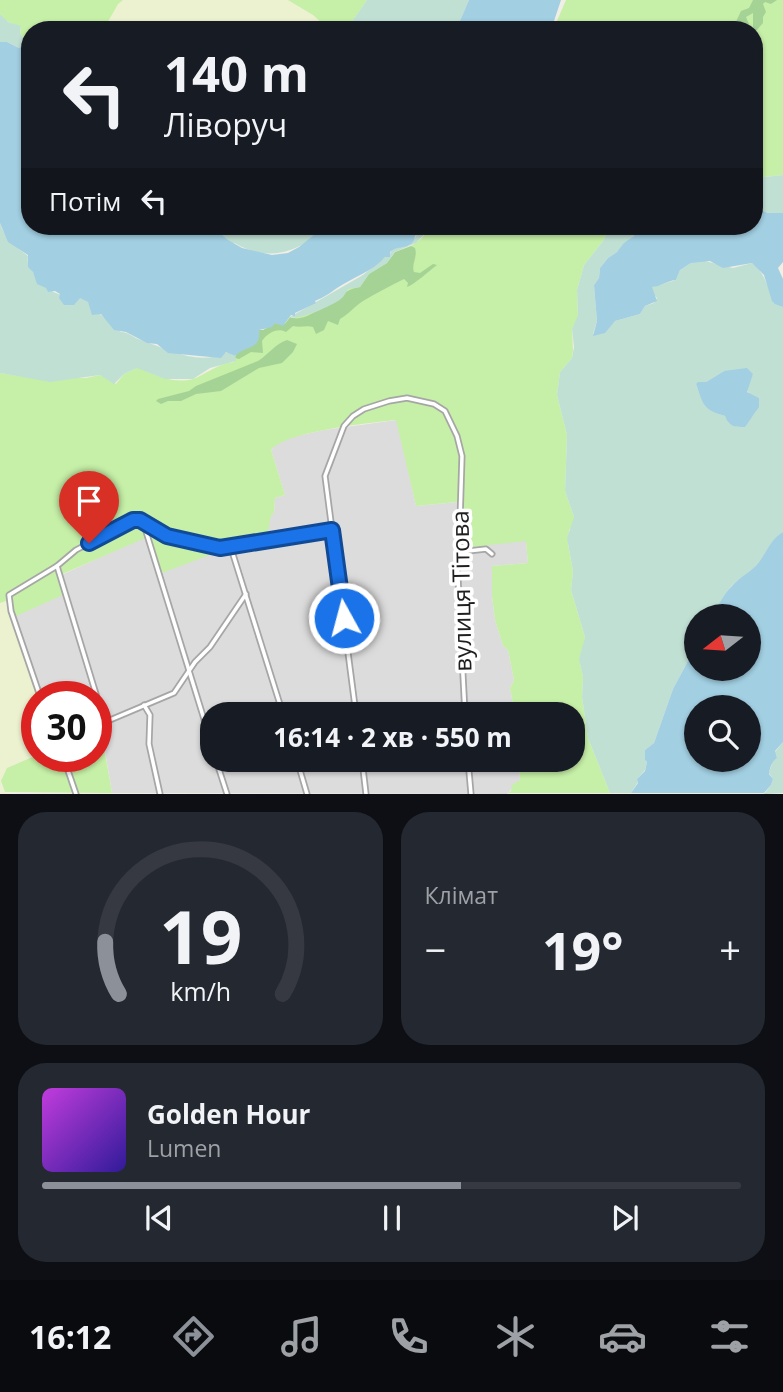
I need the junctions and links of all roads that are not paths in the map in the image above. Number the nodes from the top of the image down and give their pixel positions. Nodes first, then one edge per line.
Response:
1 (144, 523) junction
2 (332, 530) junction
3 (231, 548) junction
4 (459, 551) junction
5 (492, 554) dead end
6 (57, 566) junction
7 (246, 594) junction
8 (189, 671) junction
9 (35, 681) edge
10 (279, 702) edge
11 (354, 702) edge
12 (465, 702) edge
13 (144, 705) junction
14 (200, 706) edge
15 (69, 772) edge
16 (220, 772) edge
17 (301, 772) edge
18 (363, 772) edge
19 (469, 772) edge
20 (76, 793) edge
21 (160, 793) edge
22 (227, 793) edge
23 (307, 793) edge
24 (366, 793) edge
25 (471, 793) edge

1 - 3 street
1 - 6 street
1 - 8 street
2 - 3 street
2 - 4 street, вулиця Тітова
2 - 11 street
3 - 7 street
4 - 5 street
4 - 12 street, вулиця Тітова
6 - 9 street
6 - 13 street
7 - 8 street
7 - 10 street
8 - 13 street
8 - 14 street
13 - 21 street
15 - 20 street
16 - 22 street
17 - 23 street
18 - 24 street
19 - 25 street

